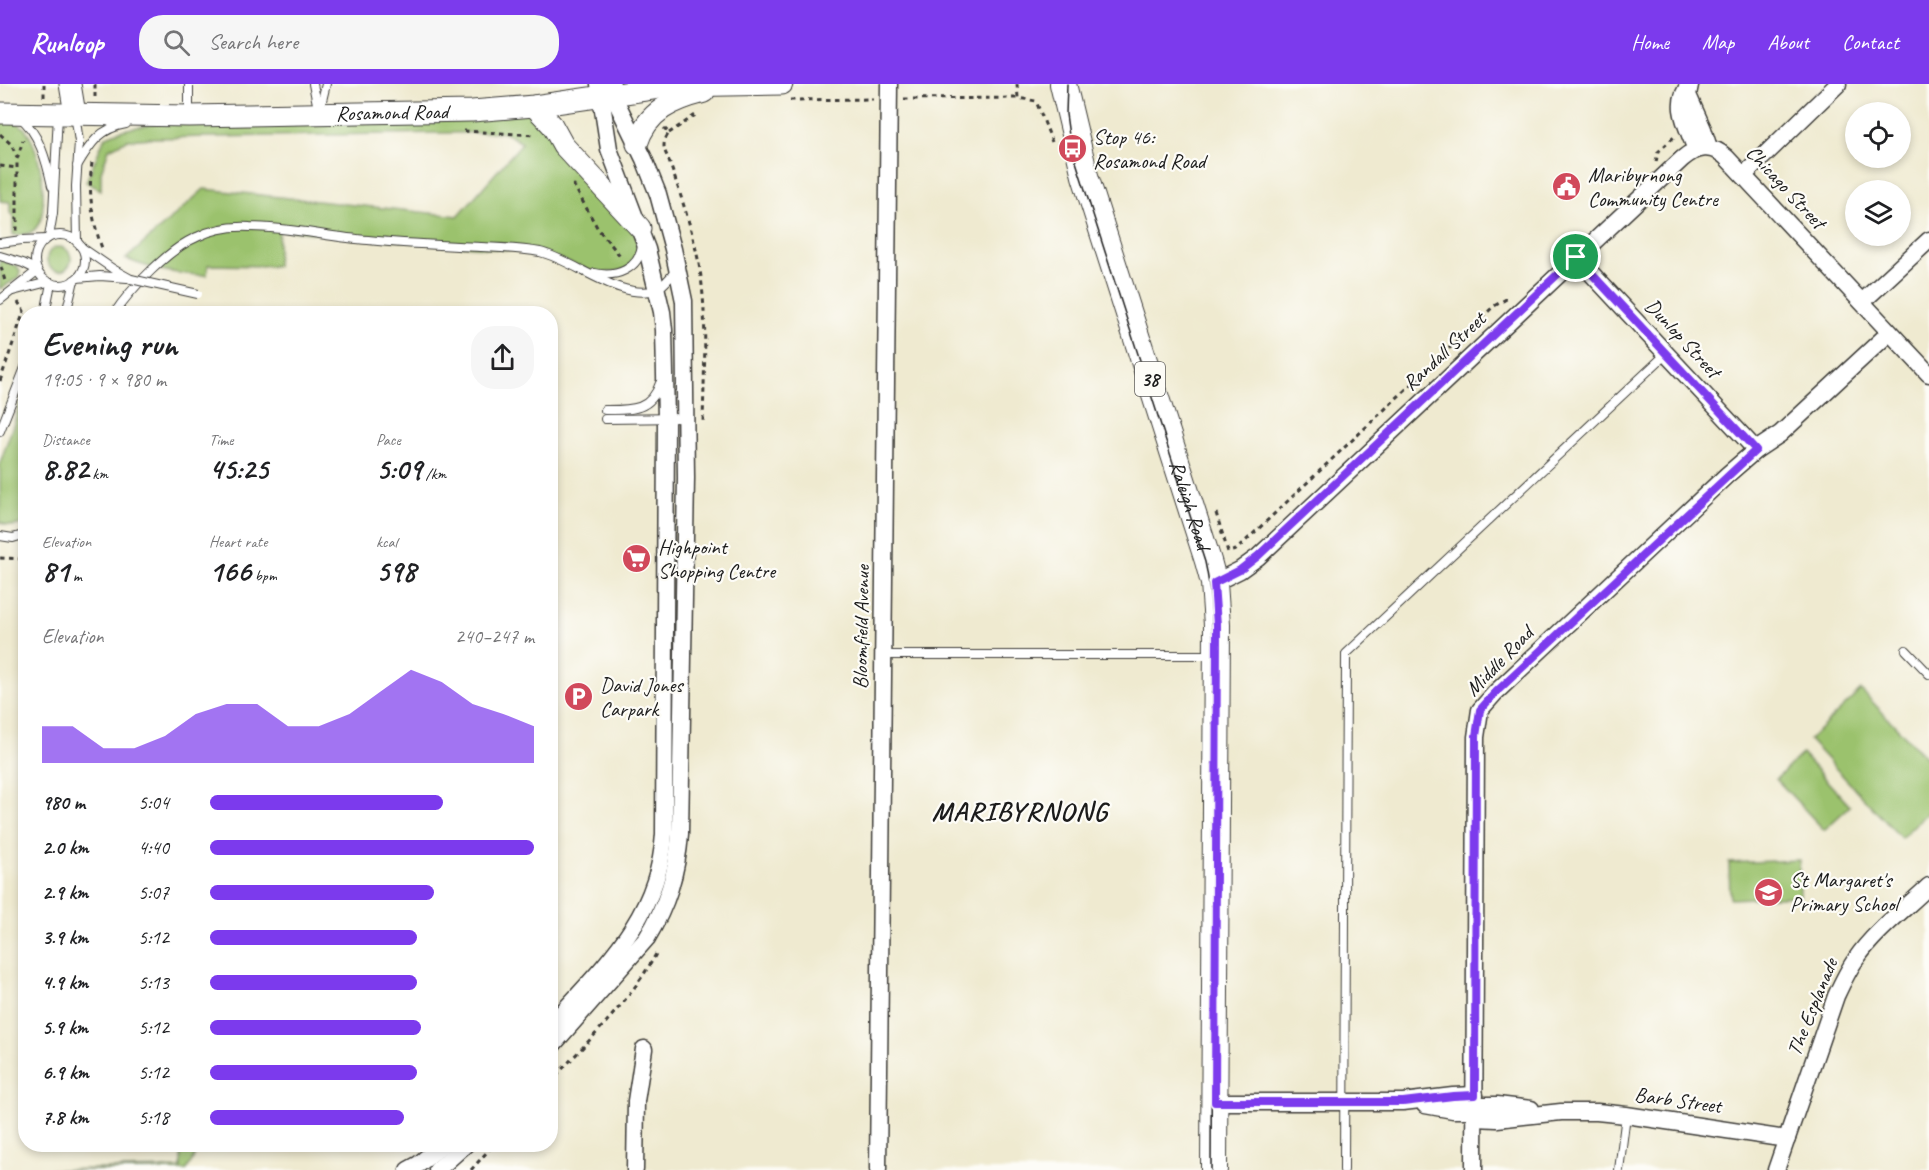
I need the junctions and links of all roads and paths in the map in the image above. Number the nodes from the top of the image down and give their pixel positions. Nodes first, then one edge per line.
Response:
1 (57, 84) edge
2 (70, 84) edge
3 (189, 84) edge
4 (313, 84) edge
5 (326, 84) edge
6 (782, 84) edge
7 (889, 84) edge
8 (1017, 84) edge
9 (1045, 84) edge
10 (1063, 84) edge
11 (1690, 84) edge
12 (1838, 84) edge
13 (728, 85) edge
14 (606, 90) edge
15 (534, 106) junction
16 (3, 113) edge
17 (319, 113) junction
18 (67, 114) junction
19 (189, 116) junction
20 (460, 131) dead end
21 (0, 134) edge
22 (1675, 136) dead end
23 (543, 138) dead end
24 (1052, 142) dead end
25 (638, 144) junction
26 (1702, 149) junction
27 (17, 159) dead end
28 (93, 160) dead end
29 (1656, 164) dead end
30 (0, 166) edge
31 (77, 166) junction
32 (17, 168) dead end
33 (1744, 175) junction
34 (1084, 176) junction
35 (573, 184) dead end
36 (54, 198) junction
37 (640, 228) junction
38 (48, 238) junction
39 (1929, 240) edge
40 (0, 243) edge
41 (78, 244) junction
42 (104, 252) dead end
43 (0, 256) edge
44 (1576, 257) junction
45 (632, 266) junction
46 (581, 268) junction
47 (678, 268) junction
48 (37, 270) junction
49 (75, 279) junction
50 (131, 279) junction
51 (49, 283) junction
52 (657, 289) junction
53 (10, 292) junction
54 (198, 294) dead end
55 (1515, 295) dead end
56 (0, 300) edge
57 (1862, 302) junction
58 (46, 306) edge
59 (68, 306) edge
60 (120, 306) edge
61 (1889, 333) junction
62 (1666, 354) junction
63 (665, 365) junction
64 (1929, 374) edge
65 (18, 385) edge
66 (686, 418) junction
67 (666, 419) junction
68 (0, 431) edge
69 (1756, 450) junction
70 (1213, 504) dead end
71 (0, 536) edge
72 (18, 536) edge
73 (0, 558) edge
74 (18, 559) edge
75 (1214, 583) junction
76 (1906, 650) dead end
77 (1217, 655) junction
78 (884, 656) junction
79 (1929, 674) edge
80 (673, 753) junction
81 (1929, 886) edge
82 (558, 1017) edge
83 (558, 1039) edge
84 (644, 1049) dead end
85 (1215, 1102) junction
86 (1344, 1102) junction
87 (1475, 1107) junction
88 (1626, 1115) junction
89 (1787, 1140) junction
90 (433, 1152) edge
91 (457, 1152) edge
92 (487, 1152) edge
93 (408, 1170) edge
94 (437, 1170) edge
95 (471, 1170) edge
96 (635, 1170) edge
97 (878, 1170) edge
98 (1215, 1170) edge
99 (1344, 1170) edge
100 (1474, 1170) edge
101 (1619, 1170) edge
102 (1776, 1170) edge

1 - 18 street
2 - 18 street
3 - 19 lane
4 - 17 lane
5 - 17 lane
6 - 13 street, Rosamond Road
7 - 78 street, Bloomfield Avenue
8 - 24 path
9 - 34 main road, Raleigh Road / 38
10 - 34 main road, Raleigh Road / 38
11 - 26 street
12 - 33 street
13 - 14 street, Rosamond Road
13 - 25 street
14 - 15 street, Rosamond Road
14 - 25 street
14 - 37 street
15 - 17 street, Rosamond Road
15 - 37 street
16 - 18 street, Rosamond Road
16 - 36 lane
17 - 19 street, Rosamond Road
18 - 19 street, Rosamond Road
18 - 31 lane
18 - 36 lane
19 - 31 lane
20 - 23 path
21 - 27 path
22 - 29 path
25 - 47 street
26 - 33 street, Chicago Street
26 - 44 street, Randall Street
28 - 42 path
30 - 32 path
31 - 41 lane
33 - 57 street, Chicago Street
34 - 75 main road, Raleigh Road / 38
35 - 45 path
36 - 38 lane
37 - 45 lane
37 - 52 street
38 - 40 lane
38 - 41 lane
38 - 48 lane
39 - 57 street
41 - 49 lane
41 - 50 lane
43 - 48 lane
44 - 62 street, Dunlop Street
44 - 75 street, Randall Street
45 - 46 lane
46 - 52 lane
46 - 60 lane
47 - 52 lane
47 - 66 street
48 - 51 lane
48 - 53 lane
49 - 50 lane
49 - 51 lane
49 - 59 lane
50 - 54 lane, bridge
51 - 53 lane
51 - 58 lane
52 - 63 street
53 - 56 lane
55 - 70 path
57 - 61 street, Chicago Street
61 - 64 street, Chicago Street
61 - 69 street, Middle Road
62 - 69 street, Dunlop Street
62 - 86 lane
63 - 67 street
63 - 67 lane
65 - 68 lane
66 - 67 lane
66 - 80 street
67 - 80 street
69 - 87 street, Middle Road
71 - 72 lane
73 - 74 path
75 - 77 main road, Raleigh Road / 38
76 - 79 lane
77 - 78 lane
77 - 85 main road, Raleigh Road / 38
78 - 97 street, Bloomfield Avenue
80 - 82 street
80 - 83 street
81 - 89 street, The Esplanade
84 - 96 street
85 - 86 street, Barb Street
85 - 98 main road, Raleigh Road / 38
86 - 87 street, Barb Street
86 - 99 lane
87 - 88 street, Barb Street
87 - 100 street, Middle Road
88 - 89 street, Barb Street
88 - 101 lane
89 - 102 street, The Esplanade
90 - 93 street
91 - 94 street
92 - 95 path

